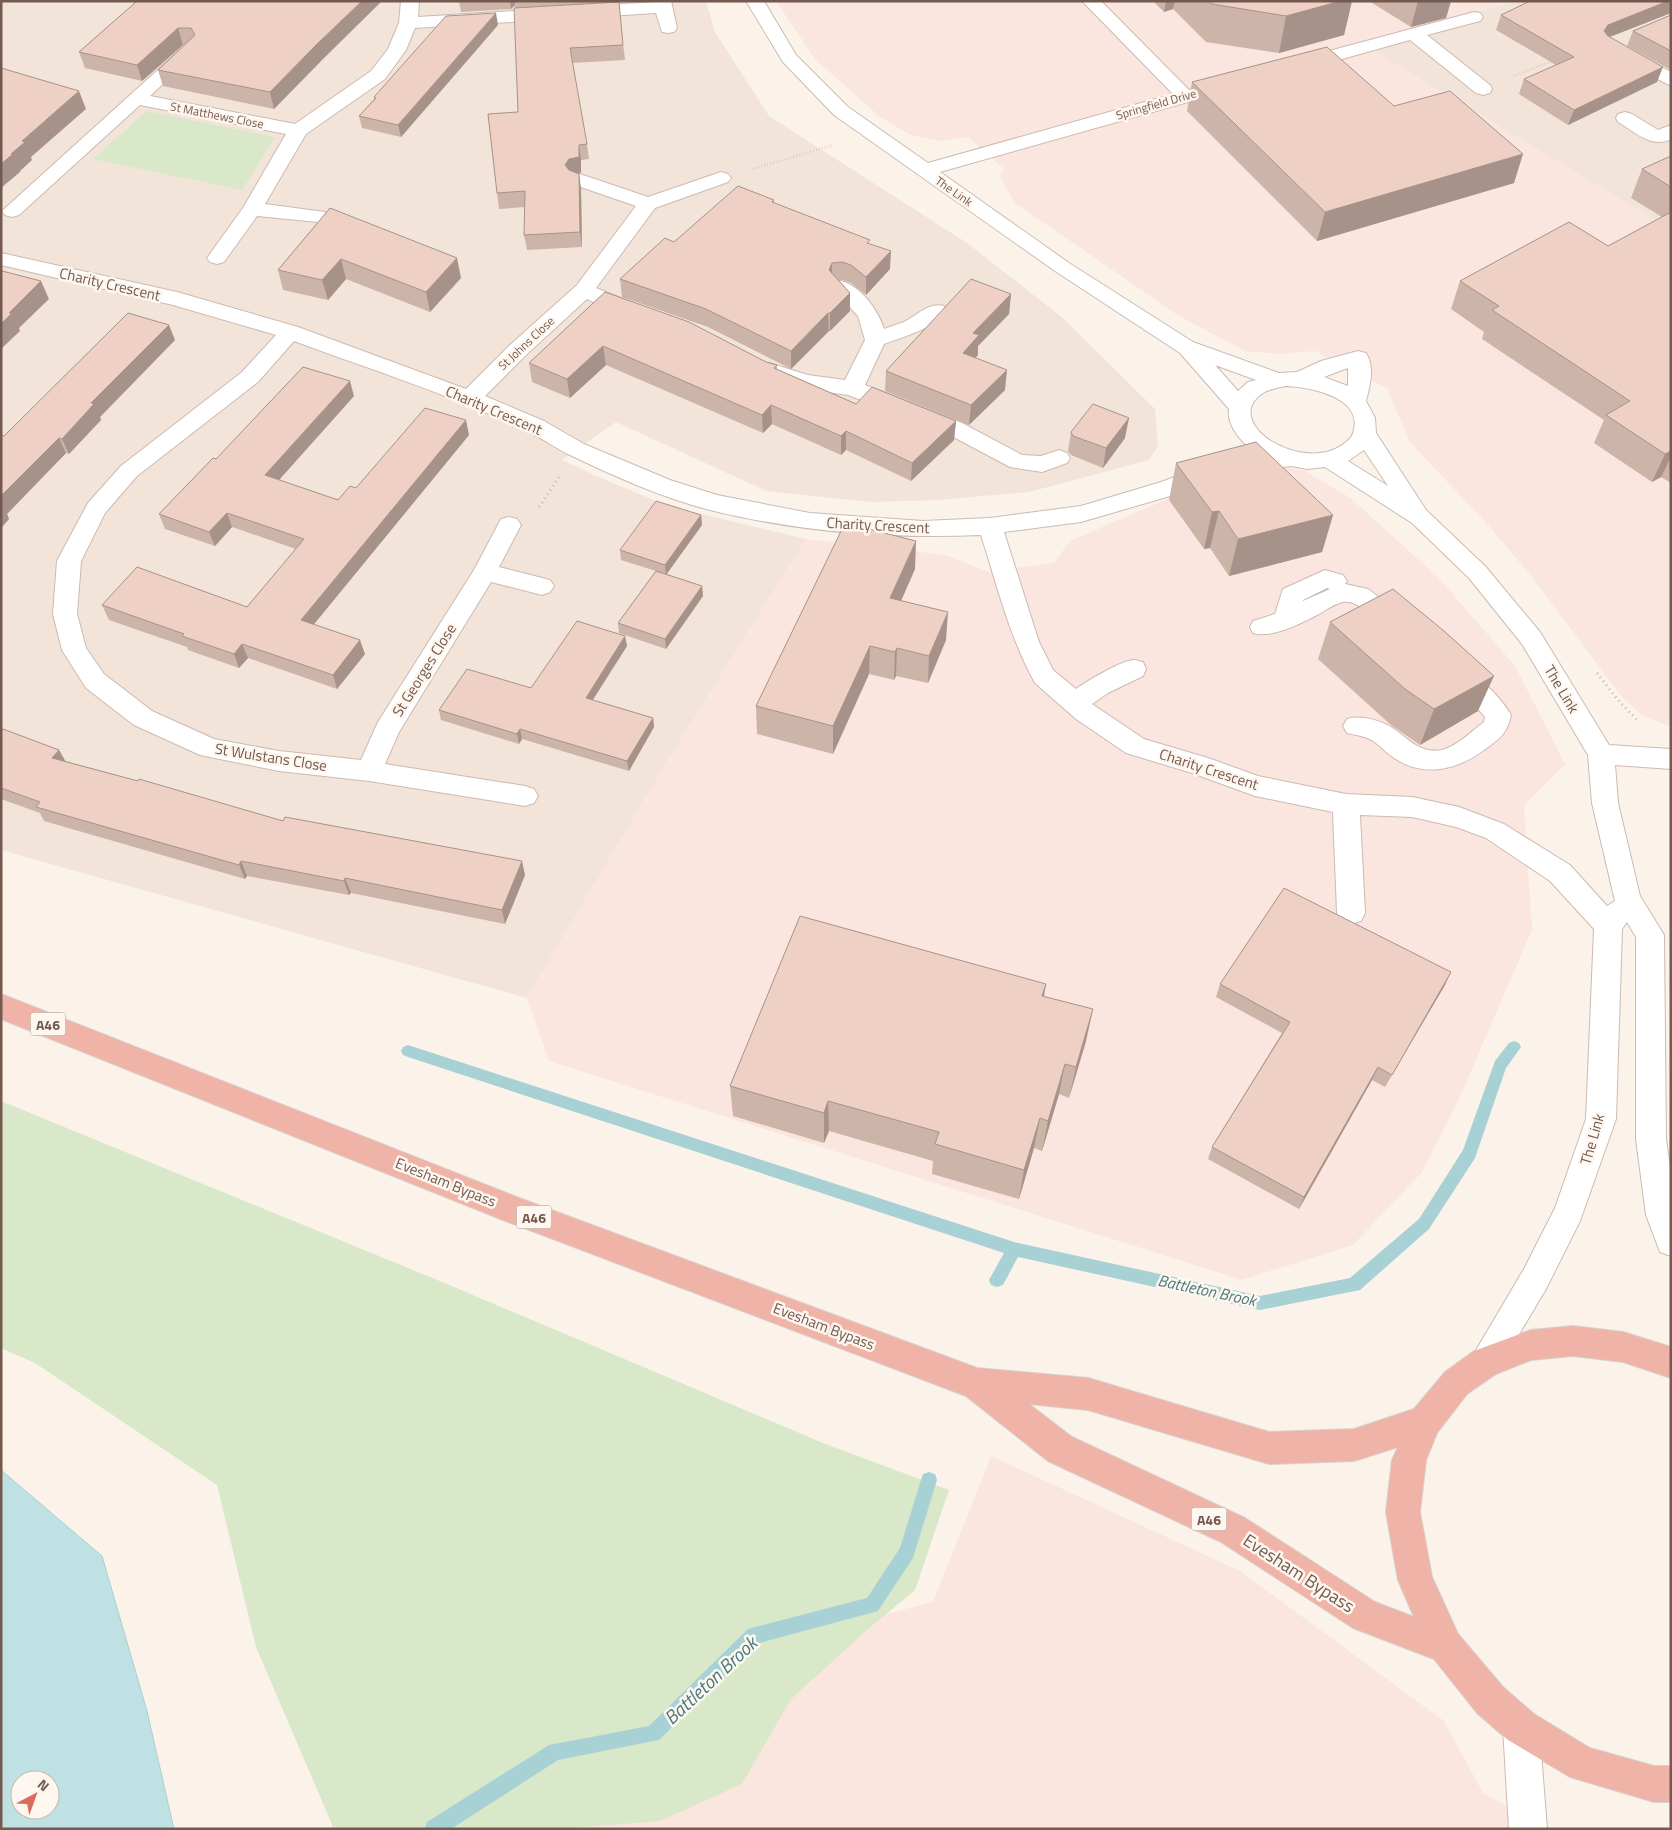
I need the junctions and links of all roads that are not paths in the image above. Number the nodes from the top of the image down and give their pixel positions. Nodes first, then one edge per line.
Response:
1 (410, 1) edge
2 (755, 1) edge
3 (1091, 1) edge
4 (662, 4) edge
5 (1474, 17) dead end
6 (408, 23) junction
7 (668, 28) dead end
8 (1414, 34) junction
9 (1609, 46) edge
10 (190, 50) edge
11 (1279, 70) edge
12 (1671, 80) edge
13 (1240, 81) edge
14 (1483, 89) road end
15 (1185, 96) junction
16 (136, 99) junction
17 (1625, 118) dead end
18 (298, 130) junction
19 (1671, 131) edge
20 (925, 170) junction
21 (721, 178) road end
22 (579, 180) edge
23 (648, 204) junction
24 (252, 209) junction
25 (12, 211) dead end
26 (318, 216) dead end
27 (217, 258) dead end
28 (1, 259) edge
29 (841, 287) edge
30 (584, 290) junction
31 (937, 311) dead end
32 (656, 319) edge
33 (290, 332) junction
34 (876, 340) junction
35 (1185, 347) junction
36 (751, 361) edge
37 (1301, 379) junction
38 (1277, 380) junction
39 (852, 388) junction
40 (470, 398) junction
41 (1355, 402) junction
42 (1240, 407) junction
43 (1246, 432) junction
44 (1364, 434) junction
45 (1059, 458) dead end
46 (1290, 459) junction
47 (1329, 459) junction
48 (1220, 468) junction
49 (1420, 517) junction
50 (509, 525) road end
51 (990, 526) junction
52 (485, 572) junction
53 (542, 586) dead end
54 (1262, 627) dead end
55 (1418, 641) edge
56 (1440, 660) edge
57 (1134, 669) dead end
58 (1075, 703) junction
59 (1356, 726) dead end
60 (1601, 754) junction
61 (1671, 759) edge
62 (369, 771) junction
63 (525, 796) dead end
64 (1346, 804) junction
65 (1627, 899) junction
66 (1351, 913) dead end
67 (1608, 926) junction
68 (1, 1006) edge
69 (1671, 1242) edge
70 (1485, 1362) junction
71 (1671, 1363) edge
72 (977, 1384) junction
73 (1425, 1422) junction
74 (1446, 1646) junction
75 (1521, 1727) junction
76 (1671, 1784) edge
77 (1528, 1829) edge

1 - 6 street
2 - 20 street, The Link
3 - 15 street
4 - 6 street
4 - 7 street
5 - 8 street
6 - 18 street
8 - 11 street
8 - 14 street
9 - 12 street
10 - 16 street
13 - 15 street, Springfield Drive
15 - 20 street, Springfield Drive
16 - 18 street, St Matthews Close
16 - 25 street
17 - 19 street
18 - 24 street
20 - 35 street, The Link
21 - 23 street
22 - 23 street
23 - 30 street, St Johns Close
24 - 26 street
24 - 27 street
28 - 33 street, Charity Crescent
29 - 34 street
30 - 32 street
30 - 40 street, St Johns Close
31 - 34 street
33 - 40 street, Charity Crescent
33 - 62 street, St Wulstans Close
34 - 39 street
35 - 38 street, The Link
35 - 42 street, The Link
36 - 39 street
37 - 38 street, The Link
37 - 41 street, The Link
37 - 41 street
38 - 42 street, The Link
39 - 45 street
40 - 51 street, Charity Crescent
41 - 44 street, The Link
42 - 43 street, The Link
43 - 46 street
43 - 48 street
44 - 47 street
44 - 49 street, The Link
46 - 47 street
46 - 48 street, Charity Crescent
47 - 49 street, The Link
48 - 51 street, Charity Crescent
49 - 60 street, The Link
50 - 52 street, St Georges Close
51 - 58 street, Charity Crescent
52 - 53 street
52 - 62 street, St Georges Close
54 - 55 street
56 - 59 street
57 - 58 street
58 - 64 street, Charity Crescent
60 - 61 street
60 - 65 street, The Link
62 - 63 street, St Wulstans Close
64 - 66 street
64 - 67 street, Charity Crescent
65 - 67 street
65 - 69 street, The Link
67 - 70 street, The Link
68 - 72 highway, Evesham Bypass / A46
70 - 71 highway
70 - 73 highway
72 - 73 highway, Evesham Bypass / A46
72 - 74 highway, Evesham Bypass / A46
73 - 74 highway
74 - 75 highway
75 - 76 highway
75 - 77 street

